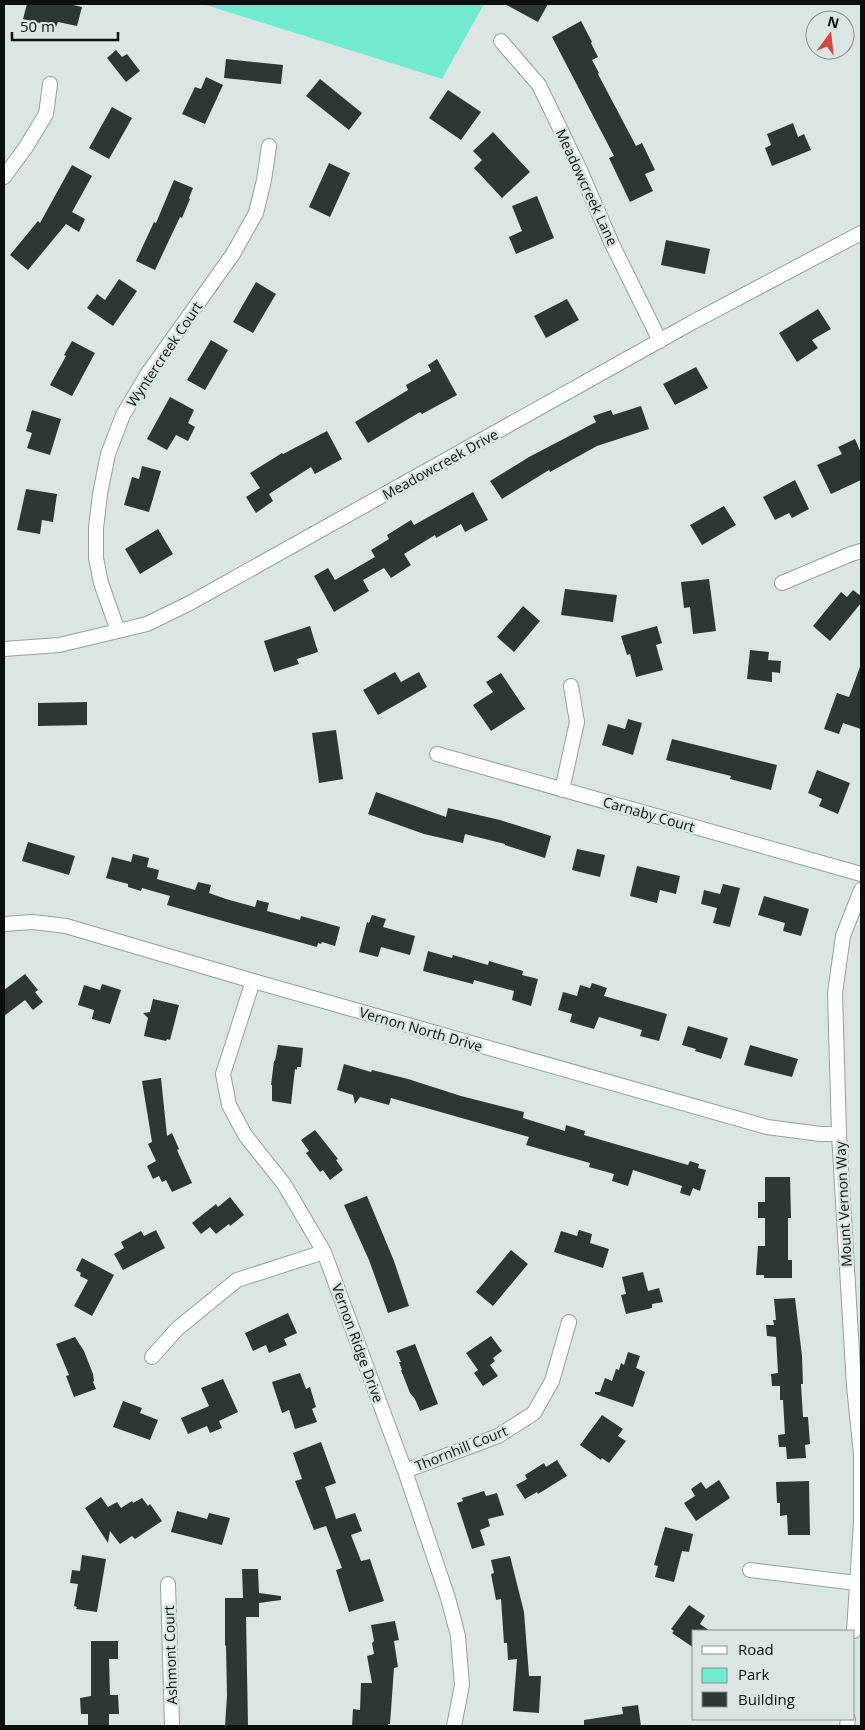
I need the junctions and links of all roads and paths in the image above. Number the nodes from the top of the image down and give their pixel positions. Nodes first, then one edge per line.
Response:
1 (501, 41) dead end
2 (50, 84) dead end
3 (269, 146) dead end
4 (4, 177) edge
5 (861, 233) edge
6 (660, 342) junction
7 (861, 551) edge
8 (782, 583) dead end
9 (118, 632) junction
10 (4, 649) edge
11 (571, 686) dead end
12 (437, 754) dead end
13 (562, 790) junction
14 (861, 874) edge
15 (861, 890) edge
16 (4, 924) edge
17 (253, 981) junction
18 (839, 1134) junction
19 (324, 1252) junction
20 (568, 1322) dead end
21 (152, 1356) dead end
22 (405, 1471) junction
23 (861, 1522) edge
24 (750, 1570) dead end
25 (856, 1583) junction
26 (168, 1584) dead end
27 (854, 1630) edge
28 (172, 1726) edge
29 (454, 1726) edge

1 - 6 street, Meadowcreek Lane
2 - 4 street
3 - 9 street, Wyntercreek Court
5 - 6 street, Meadowcreek Drive
6 - 9 street, Meadowcreek Drive
7 - 8 street
9 - 10 street, Meadowcreek Drive
11 - 13 street
12 - 13 street, Carnaby Court
13 - 14 street, Carnaby Court
15 - 18 street, Mount Vernon Way
16 - 17 street, Vernon North Drive
17 - 18 street, Vernon North Drive
17 - 19 street, Vernon Ridge Drive
18 - 23 street, Mount Vernon Way
19 - 21 street
19 - 22 street, Vernon Ridge Drive
20 - 22 street, Thornhill Court
22 - 29 street, Vernon Ridge Drive
23 - 25 street, Mount Vernon Way
24 - 25 street
25 - 27 street, Mount Vernon Way
26 - 28 street, Ashmont Court

